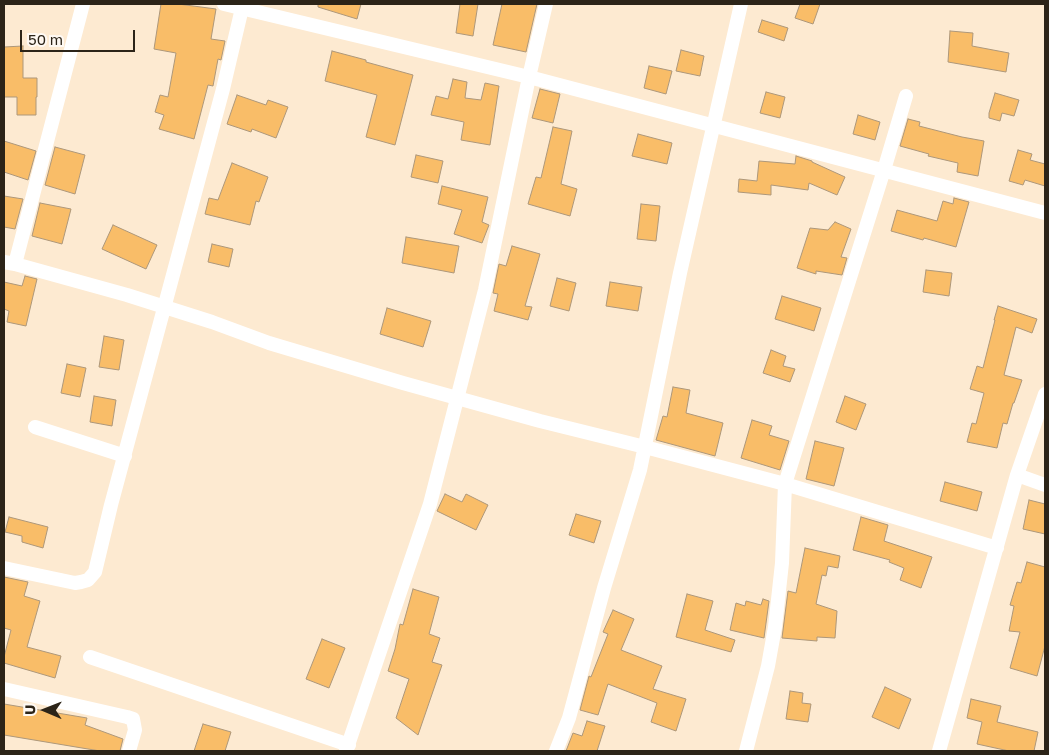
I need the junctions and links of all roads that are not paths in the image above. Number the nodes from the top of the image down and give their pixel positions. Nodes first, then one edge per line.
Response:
1 (83, 4) edge
2 (224, 4) edge
3 (546, 4) edge
4 (741, 4) edge
5 (242, 6) edge
6 (529, 77) junction
7 (906, 96) dead end
8 (713, 125) junction
9 (884, 170) junction
10 (1045, 213) edge
11 (10, 263) edge
12 (165, 307) junction
13 (1045, 394) edge
14 (457, 398) junction
15 (35, 427) dead end
16 (645, 447) junction
17 (125, 456) junction
18 (1018, 476) junction
19 (785, 484) junction
20 (1045, 485) edge
21 (997, 548) junction
22 (4, 568) edge
23 (90, 657) dead end
24 (4, 690) edge
25 (348, 748) edge
26 (130, 751) edge
27 (556, 751) edge
28 (746, 751) edge
29 (939, 751) edge

1 - 11 street
2 - 5 street
3 - 6 street
4 - 8 street
5 - 6 street
5 - 12 street
6 - 8 street
6 - 14 street
7 - 9 street
8 - 9 street
8 - 16 street
9 - 10 street
9 - 19 street
11 - 12 street
12 - 14 street
12 - 17 street
13 - 18 street
14 - 16 street
14 - 25 street
15 - 17 street
16 - 19 street
16 - 27 street
17 - 22 street
18 - 20 street
18 - 21 street
19 - 21 street
19 - 28 street
21 - 29 street
23 - 25 street
24 - 26 street

